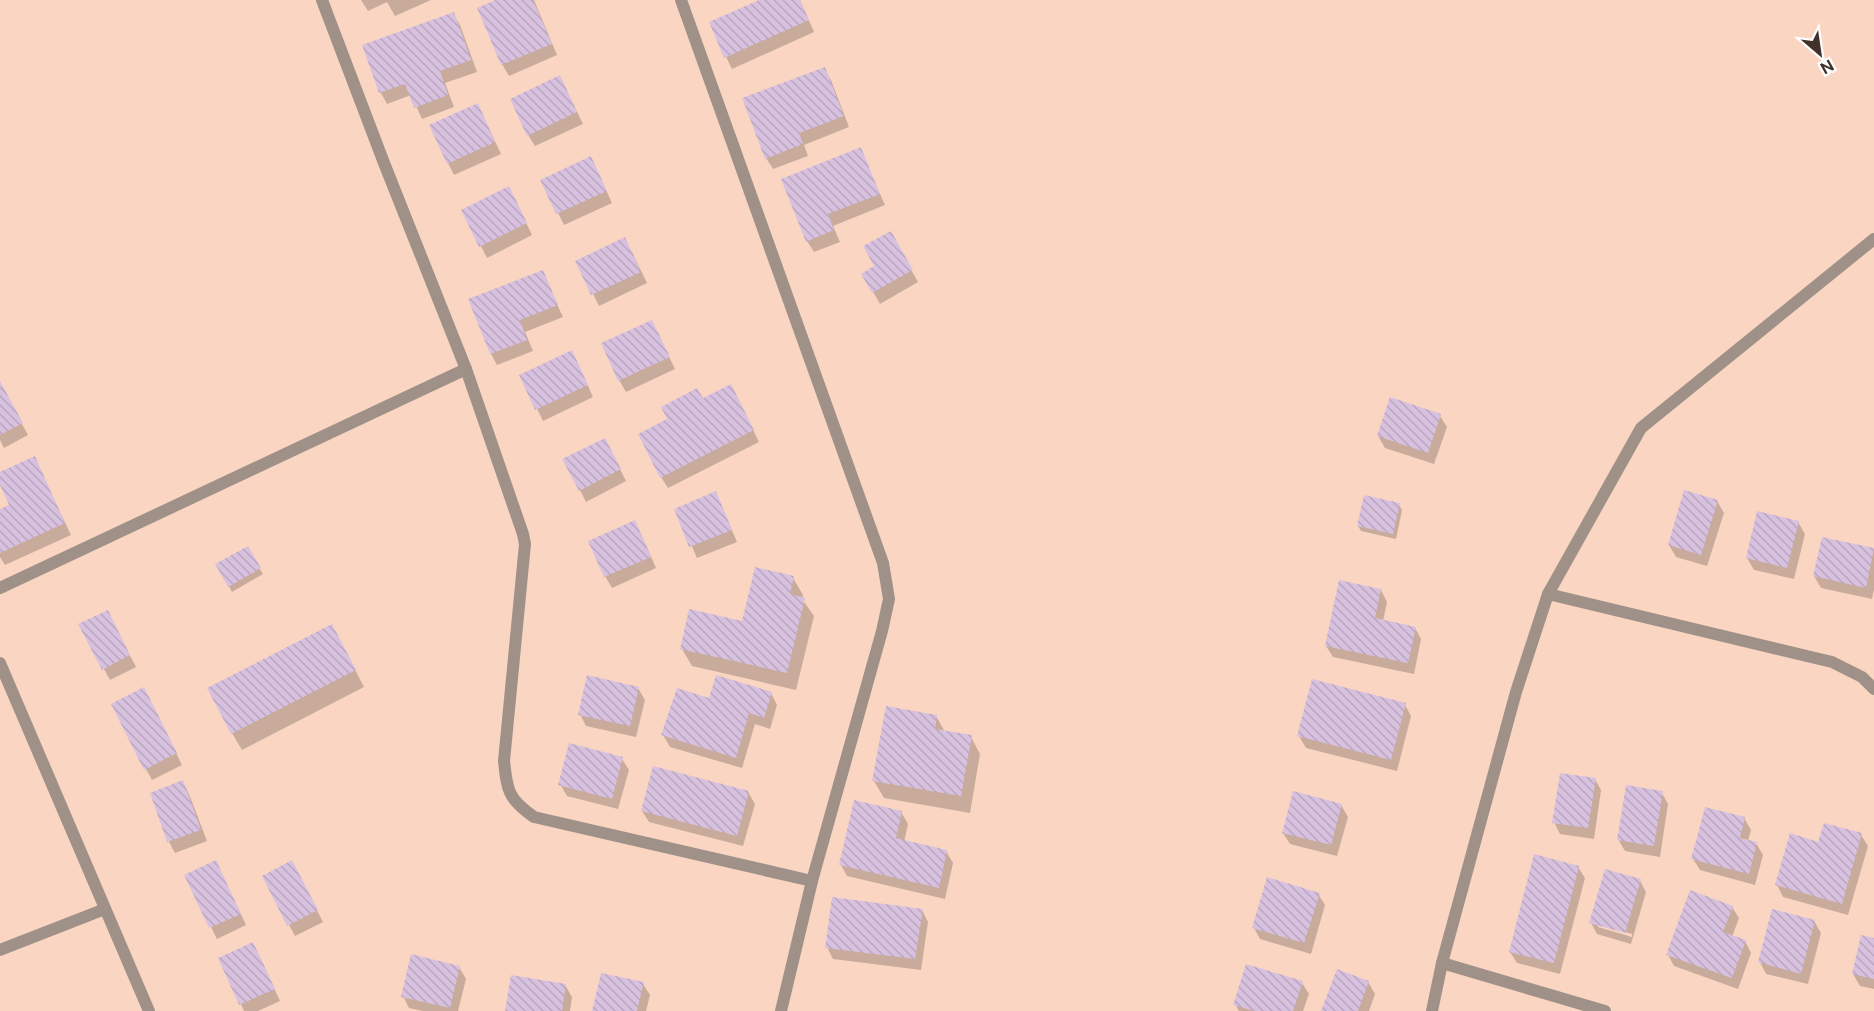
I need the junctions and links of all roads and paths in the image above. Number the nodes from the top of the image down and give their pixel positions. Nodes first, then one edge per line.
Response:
1 (322, 0) edge
2 (681, 0) edge
3 (1874, 240) edge
4 (466, 369) junction
5 (0, 588) edge
6 (1548, 594) junction
7 (0, 663) edge
8 (1874, 689) edge
9 (812, 881) junction
10 (105, 909) junction
11 (0, 950) edge
12 (1443, 963) junction
13 (149, 1011) edge
14 (781, 1011) edge
15 (1432, 1011) edge
16 (1605, 1011) edge

1 - 4 street
2 - 9 street
3 - 6 street
4 - 5 street
4 - 9 street
6 - 8 street
6 - 12 street
7 - 10 street
9 - 14 street
10 - 11 street
10 - 13 street
12 - 15 street
12 - 16 street

